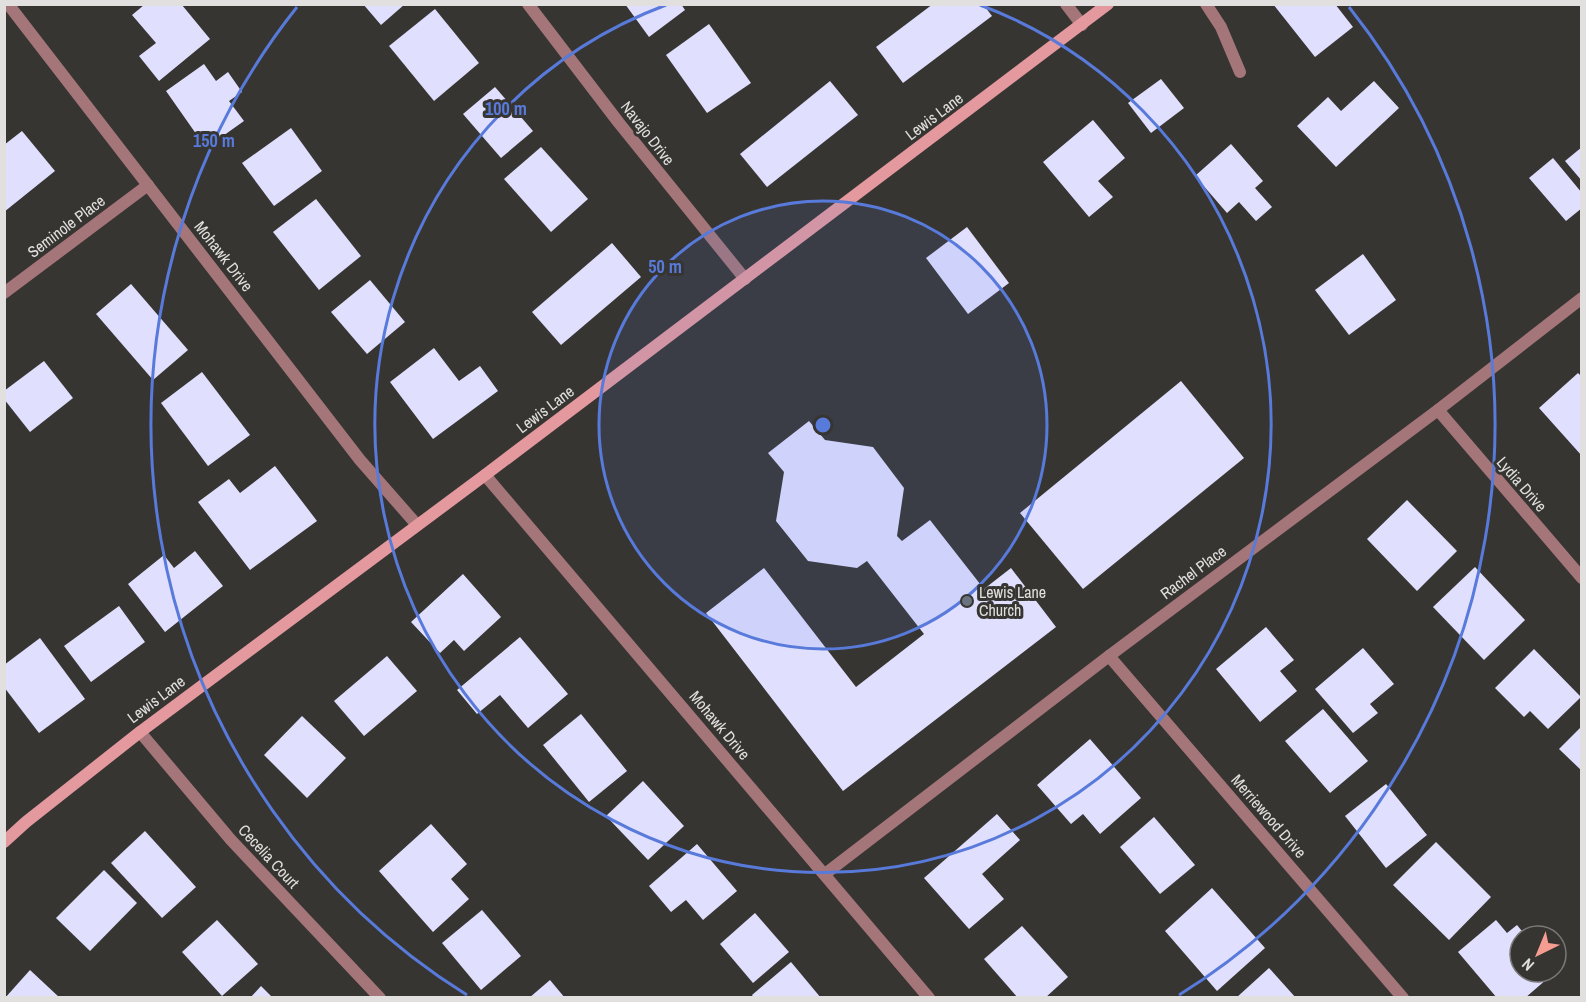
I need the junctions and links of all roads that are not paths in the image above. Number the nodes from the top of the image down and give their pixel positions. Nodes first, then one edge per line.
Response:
1 (8, 4) edge
2 (528, 4) edge
3 (1066, 4) edge
4 (1108, 4) edge
5 (1206, 4) edge
6 (1082, 25) junction
7 (1240, 72) dead end
8 (148, 184) junction
9 (745, 279) junction
10 (4, 293) edge
11 (1581, 298) edge
12 (1438, 410) junction
13 (484, 475) junction
14 (417, 525) junction
15 (1581, 578) edge
16 (1109, 656) junction
17 (140, 732) junction
18 (4, 842) edge
19 (825, 874) junction
20 (380, 998) edge
21 (929, 998) edge
22 (1403, 998) edge

1 - 8 street, Mohawk Drive
2 - 9 street, Navajo Drive
3 - 6 street
4 - 6 street, Lewis Lane
5 - 7 street
6 - 9 street, Lewis Lane
8 - 10 street, Seminole Place
8 - 14 street, Mohawk Drive
9 - 13 street, Lewis Lane
11 - 12 street, Rachel Place
12 - 15 street, Lydia Drive
12 - 16 street, Rachel Place
13 - 14 street, Lewis Lane
13 - 19 street, Mohawk Drive
14 - 17 street, Lewis Lane
16 - 19 street, Rachel Place
16 - 22 street, Merriewood Drive
17 - 18 street, Lewis Lane
17 - 20 street, Cecelia Court
19 - 21 street, Mohawk Drive

